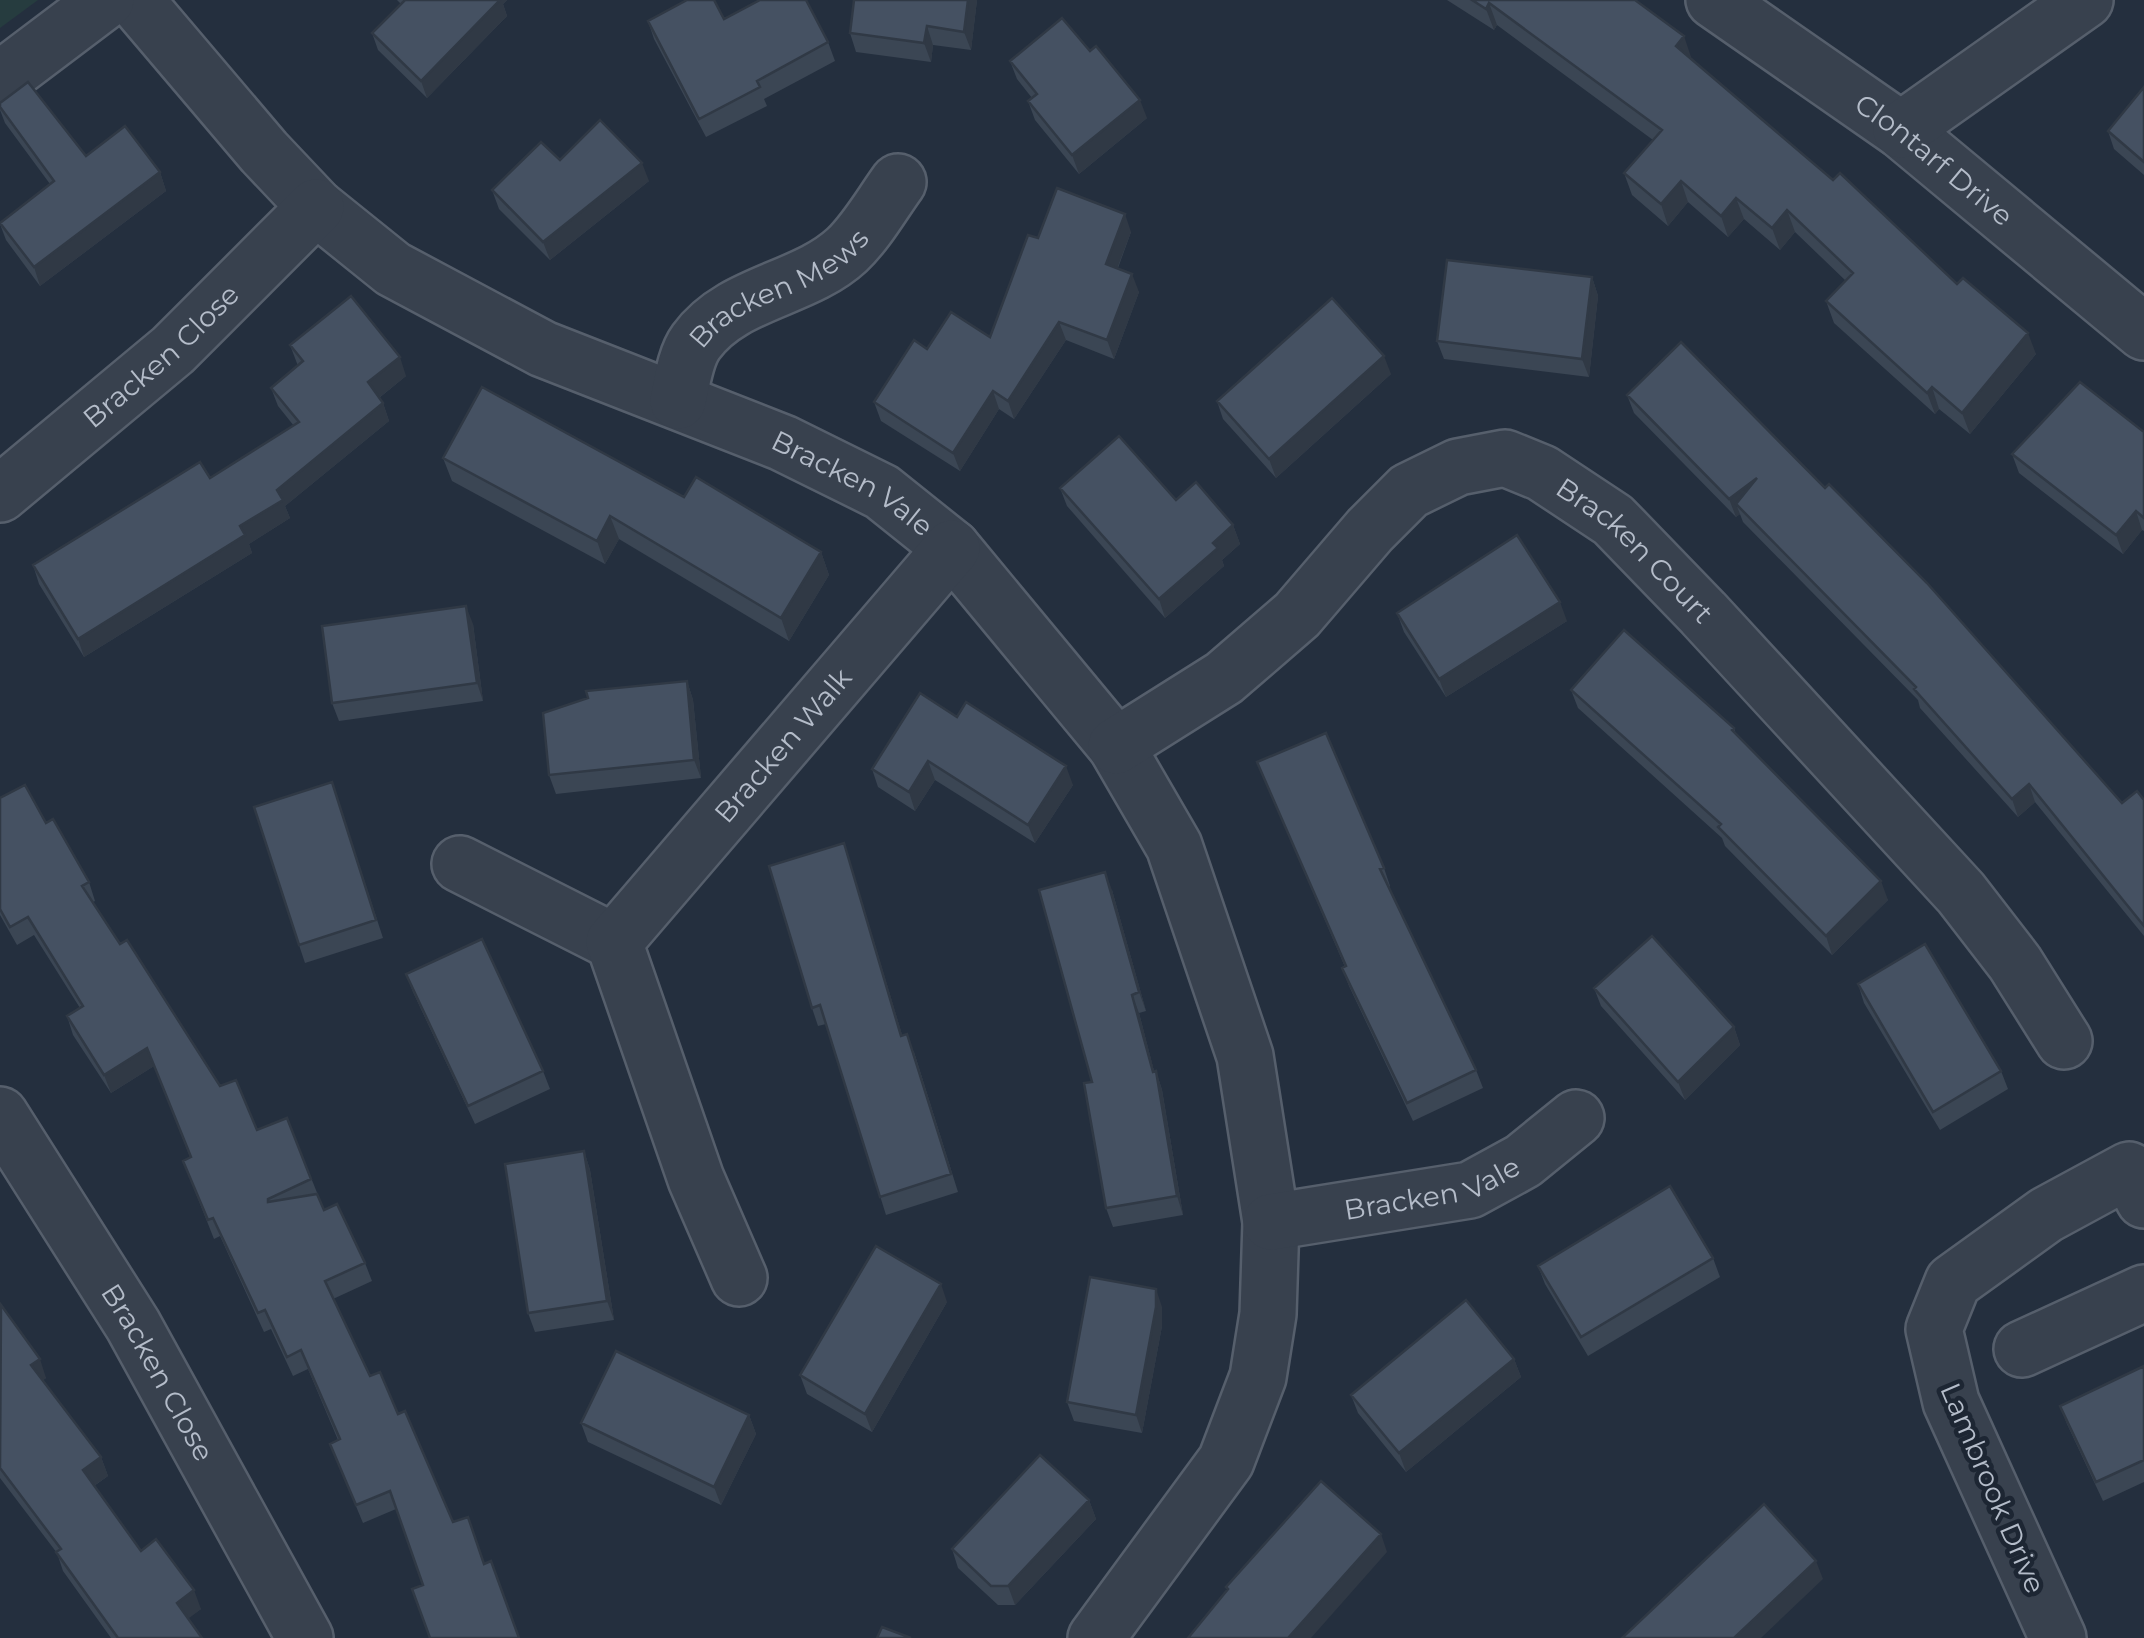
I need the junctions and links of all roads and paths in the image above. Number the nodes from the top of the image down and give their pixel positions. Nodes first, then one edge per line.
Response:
1 (106, 0) edge
2 (135, 0) edge
3 (1714, 0) edge
4 (2084, 0) edge
5 (0, 80) edge
6 (1901, 130) junction
7 (898, 182) dead end
8 (316, 208) junction
9 (2144, 332) edge
10 (678, 401) junction
11 (0, 494) edge
12 (952, 548) junction
13 (1116, 746) junction
14 (460, 864) dead end
15 (614, 942) junction
16 (2064, 1041) dead end
17 (0, 1115) edge
18 (1576, 1118) dead end
19 (2144, 1200) edge
20 (1271, 1222) junction
21 (740, 1278) dead end
22 (2144, 1293) edge
23 (2022, 1349) dead end
24 (305, 1638) edge
25 (1096, 1638) edge
26 (2058, 1638) edge

1 - 5 street
2 - 8 street, Bracken Vale
3 - 6 street, Clontarf Drive
4 - 6 street
6 - 9 street, Clontarf Drive
7 - 10 street, Bracken Mews
8 - 10 street, Bracken Vale
8 - 11 street, Bracken Close
10 - 12 street, Bracken Vale
12 - 13 street, Bracken Vale
12 - 15 street, Bracken Walk
13 - 16 street, Bracken Court
13 - 20 street, Bracken Vale
14 - 15 street
15 - 21 street
17 - 24 street, Bracken Close
18 - 20 street, Bracken Vale
19 - 26 street, Lambrook Drive
20 - 25 street, Bracken Vale
22 - 23 street

